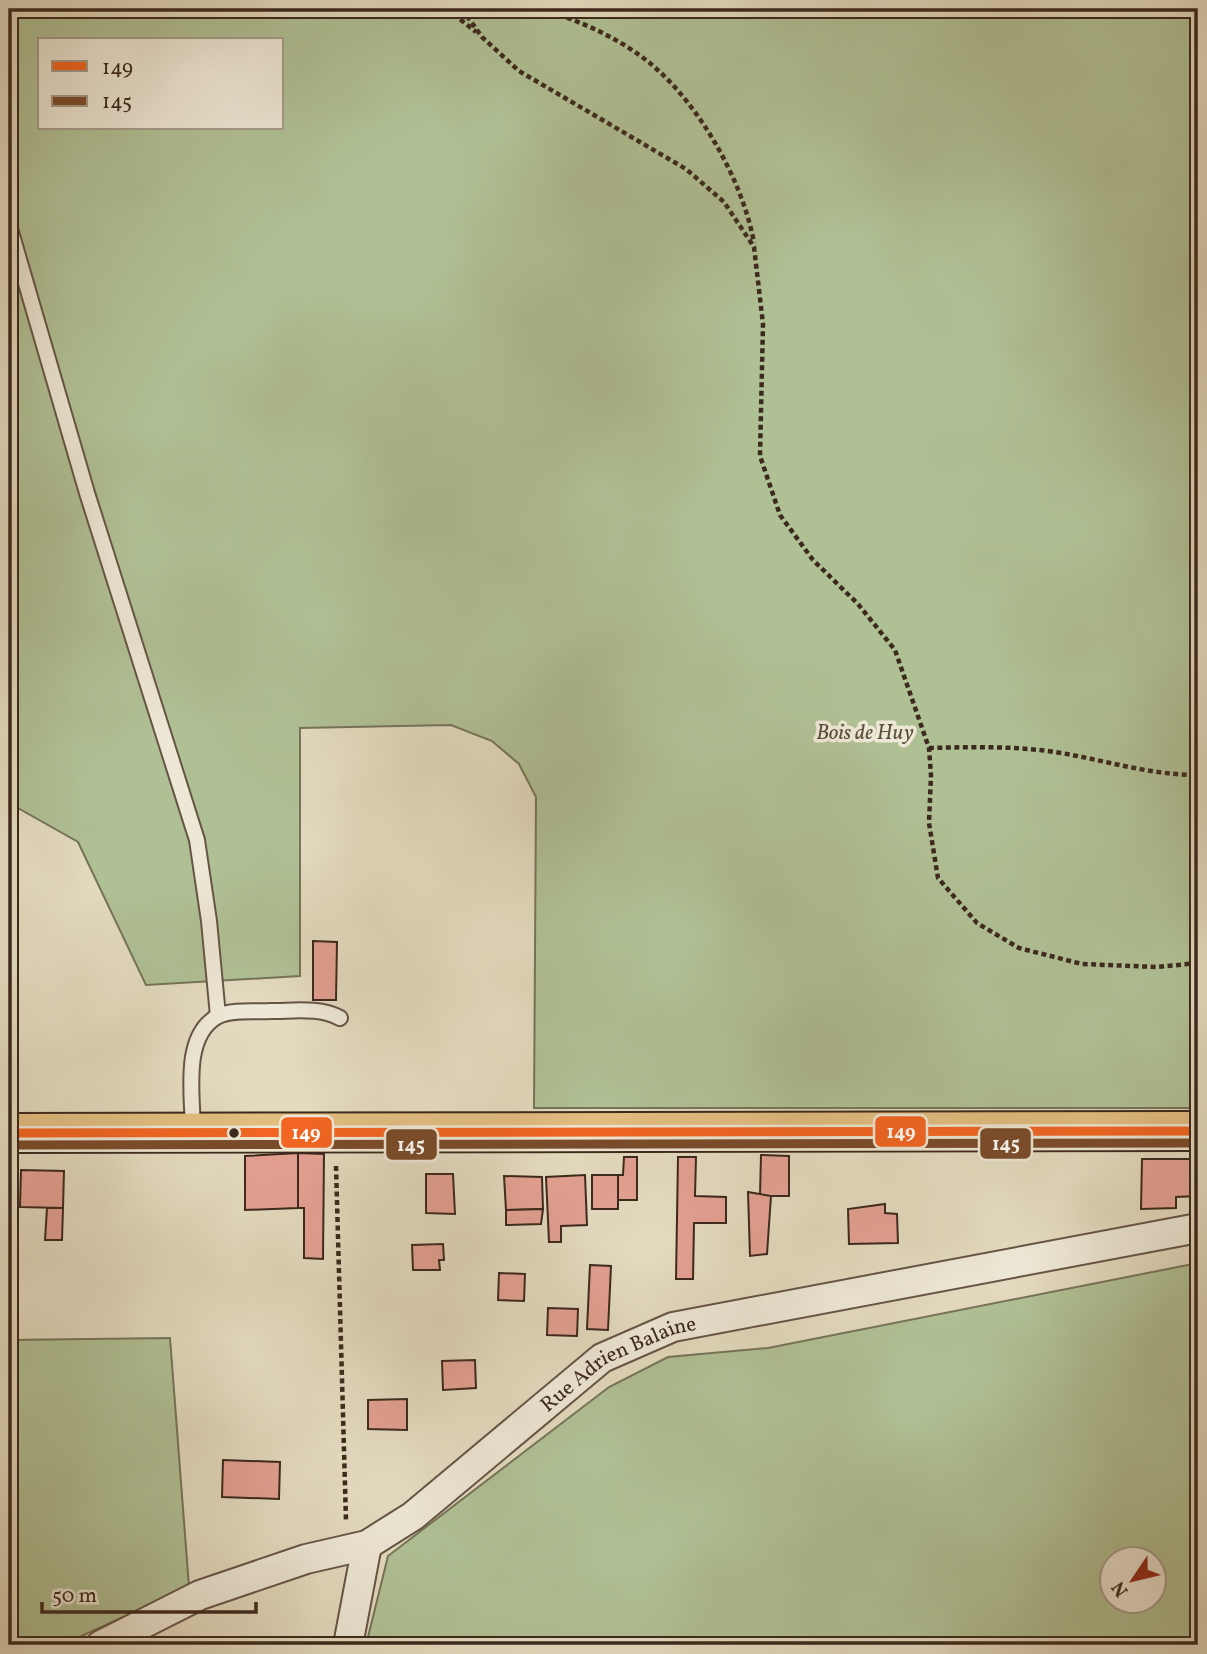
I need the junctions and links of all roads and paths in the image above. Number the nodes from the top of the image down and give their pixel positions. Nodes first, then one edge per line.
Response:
1 (447, 9) edge
2 (462, 9) edge
3 (543, 9) edge
4 (482, 37) junction
5 (9, 225) edge
6 (754, 247) junction
7 (929, 748) junction
8 (1198, 775) edge
9 (1198, 963) edge
10 (218, 1016) junction
11 (340, 1018) dead end
12 (1198, 1131) edge
13 (9, 1133) edge
14 (193, 1134) junction
15 (335, 1134) junction
16 (1198, 1228) edge
17 (361, 1547) junction
18 (101, 1645) edge
19 (348, 1645) edge

1 - 4 path
2 - 4 path
3 - 6 path
4 - 6 path
5 - 10 lane
6 - 7 path
7 - 8 path
7 - 9 path
10 - 11 lane
10 - 14 lane
12 - 15 main road
13 - 14 main road
14 - 15 main road
15 - 17 path
16 - 17 street, Rue Adrien Balaine
17 - 18 street, Rue Adrien Balaine
17 - 19 street

